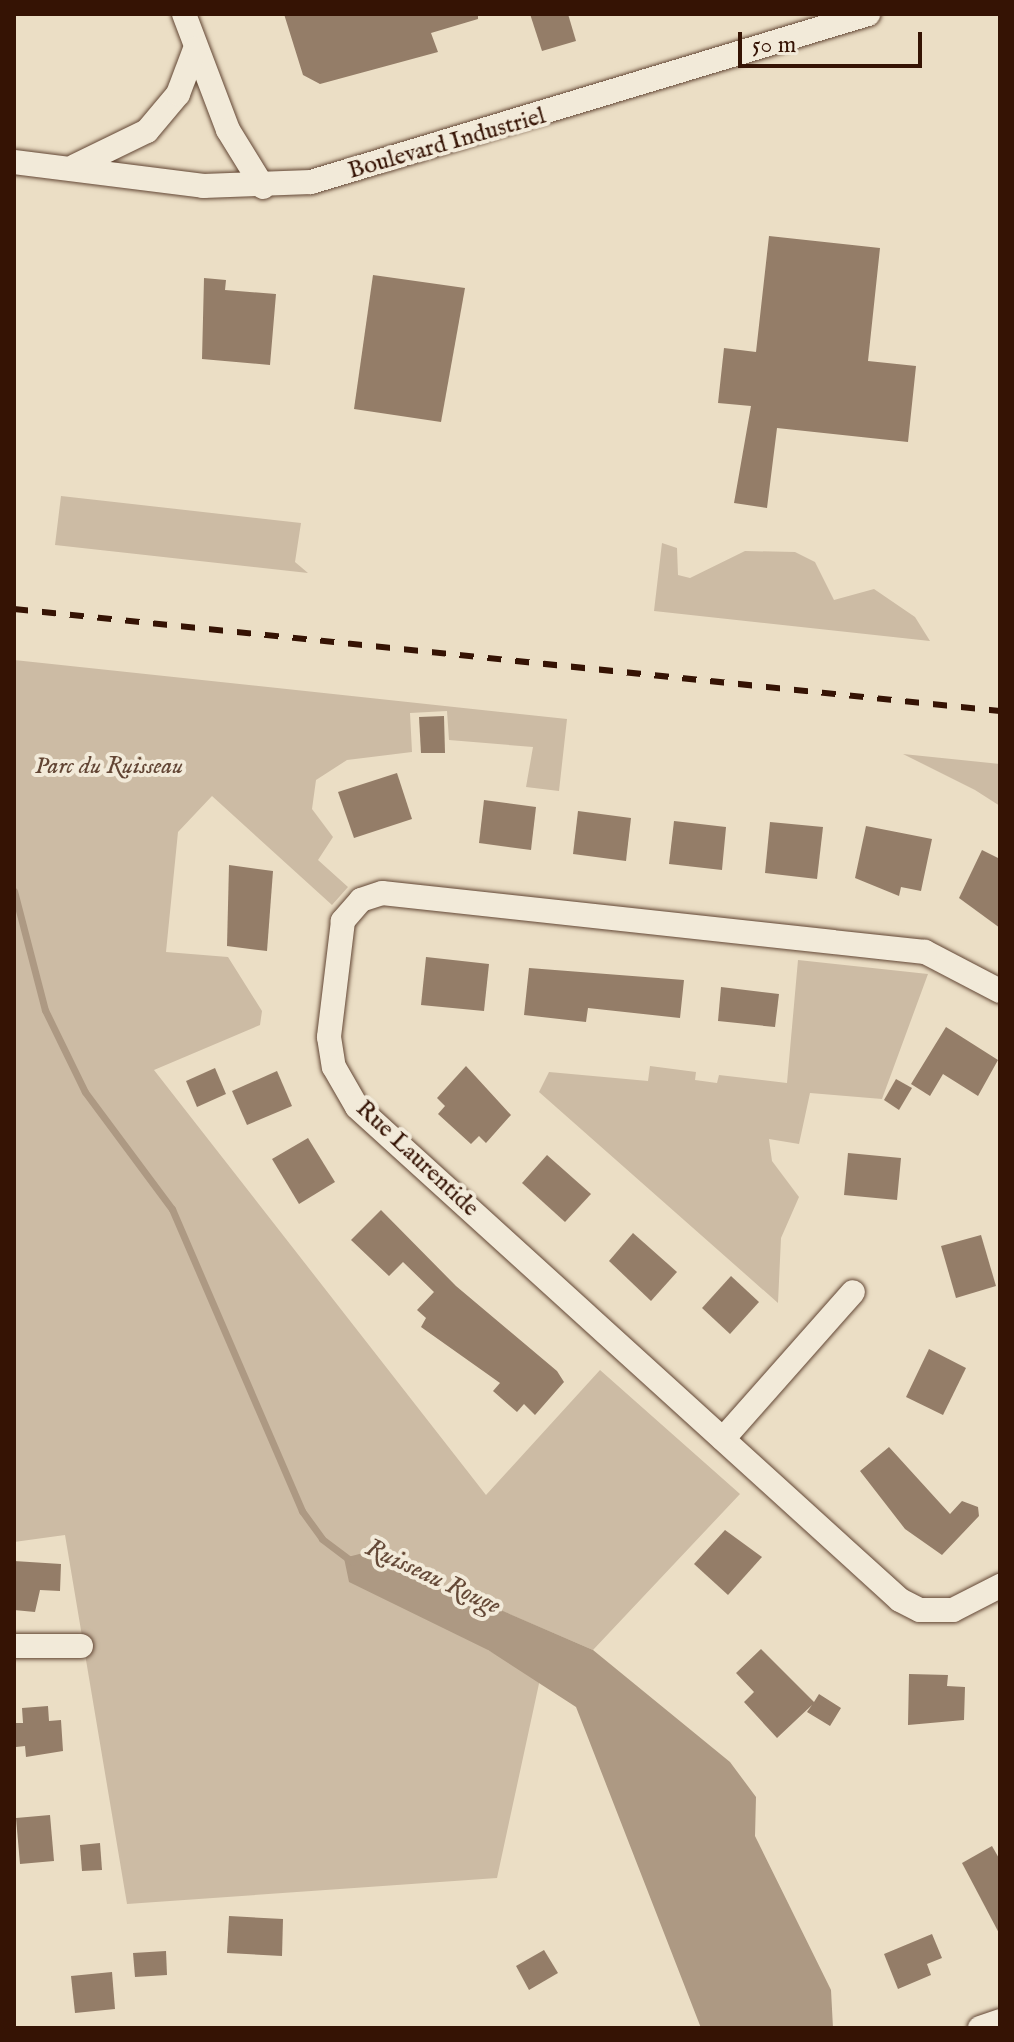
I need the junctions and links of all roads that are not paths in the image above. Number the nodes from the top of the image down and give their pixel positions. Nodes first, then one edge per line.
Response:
1 (184, 14) edge
2 (868, 14) edge
3 (195, 49) junction
4 (14, 162) edge
5 (60, 169) junction
6 (263, 187) junction
7 (1000, 991) edge
8 (853, 1292) dead end
9 (723, 1439) junction
10 (1000, 1586) edge
11 (14, 1646) edge
12 (81, 1646) dead end
13 (1000, 2021) edge
14 (980, 2028) edge

1 - 3 street
2 - 6 street, Boulevard Industriel
3 - 5 street
3 - 6 street
4 - 5 street, Boulevard Industriel
5 - 6 street, Boulevard Industriel
7 - 9 street, Rue Laurentide
8 - 9 street
9 - 10 street, Rue Laurentide
11 - 12 street
13 - 14 street

